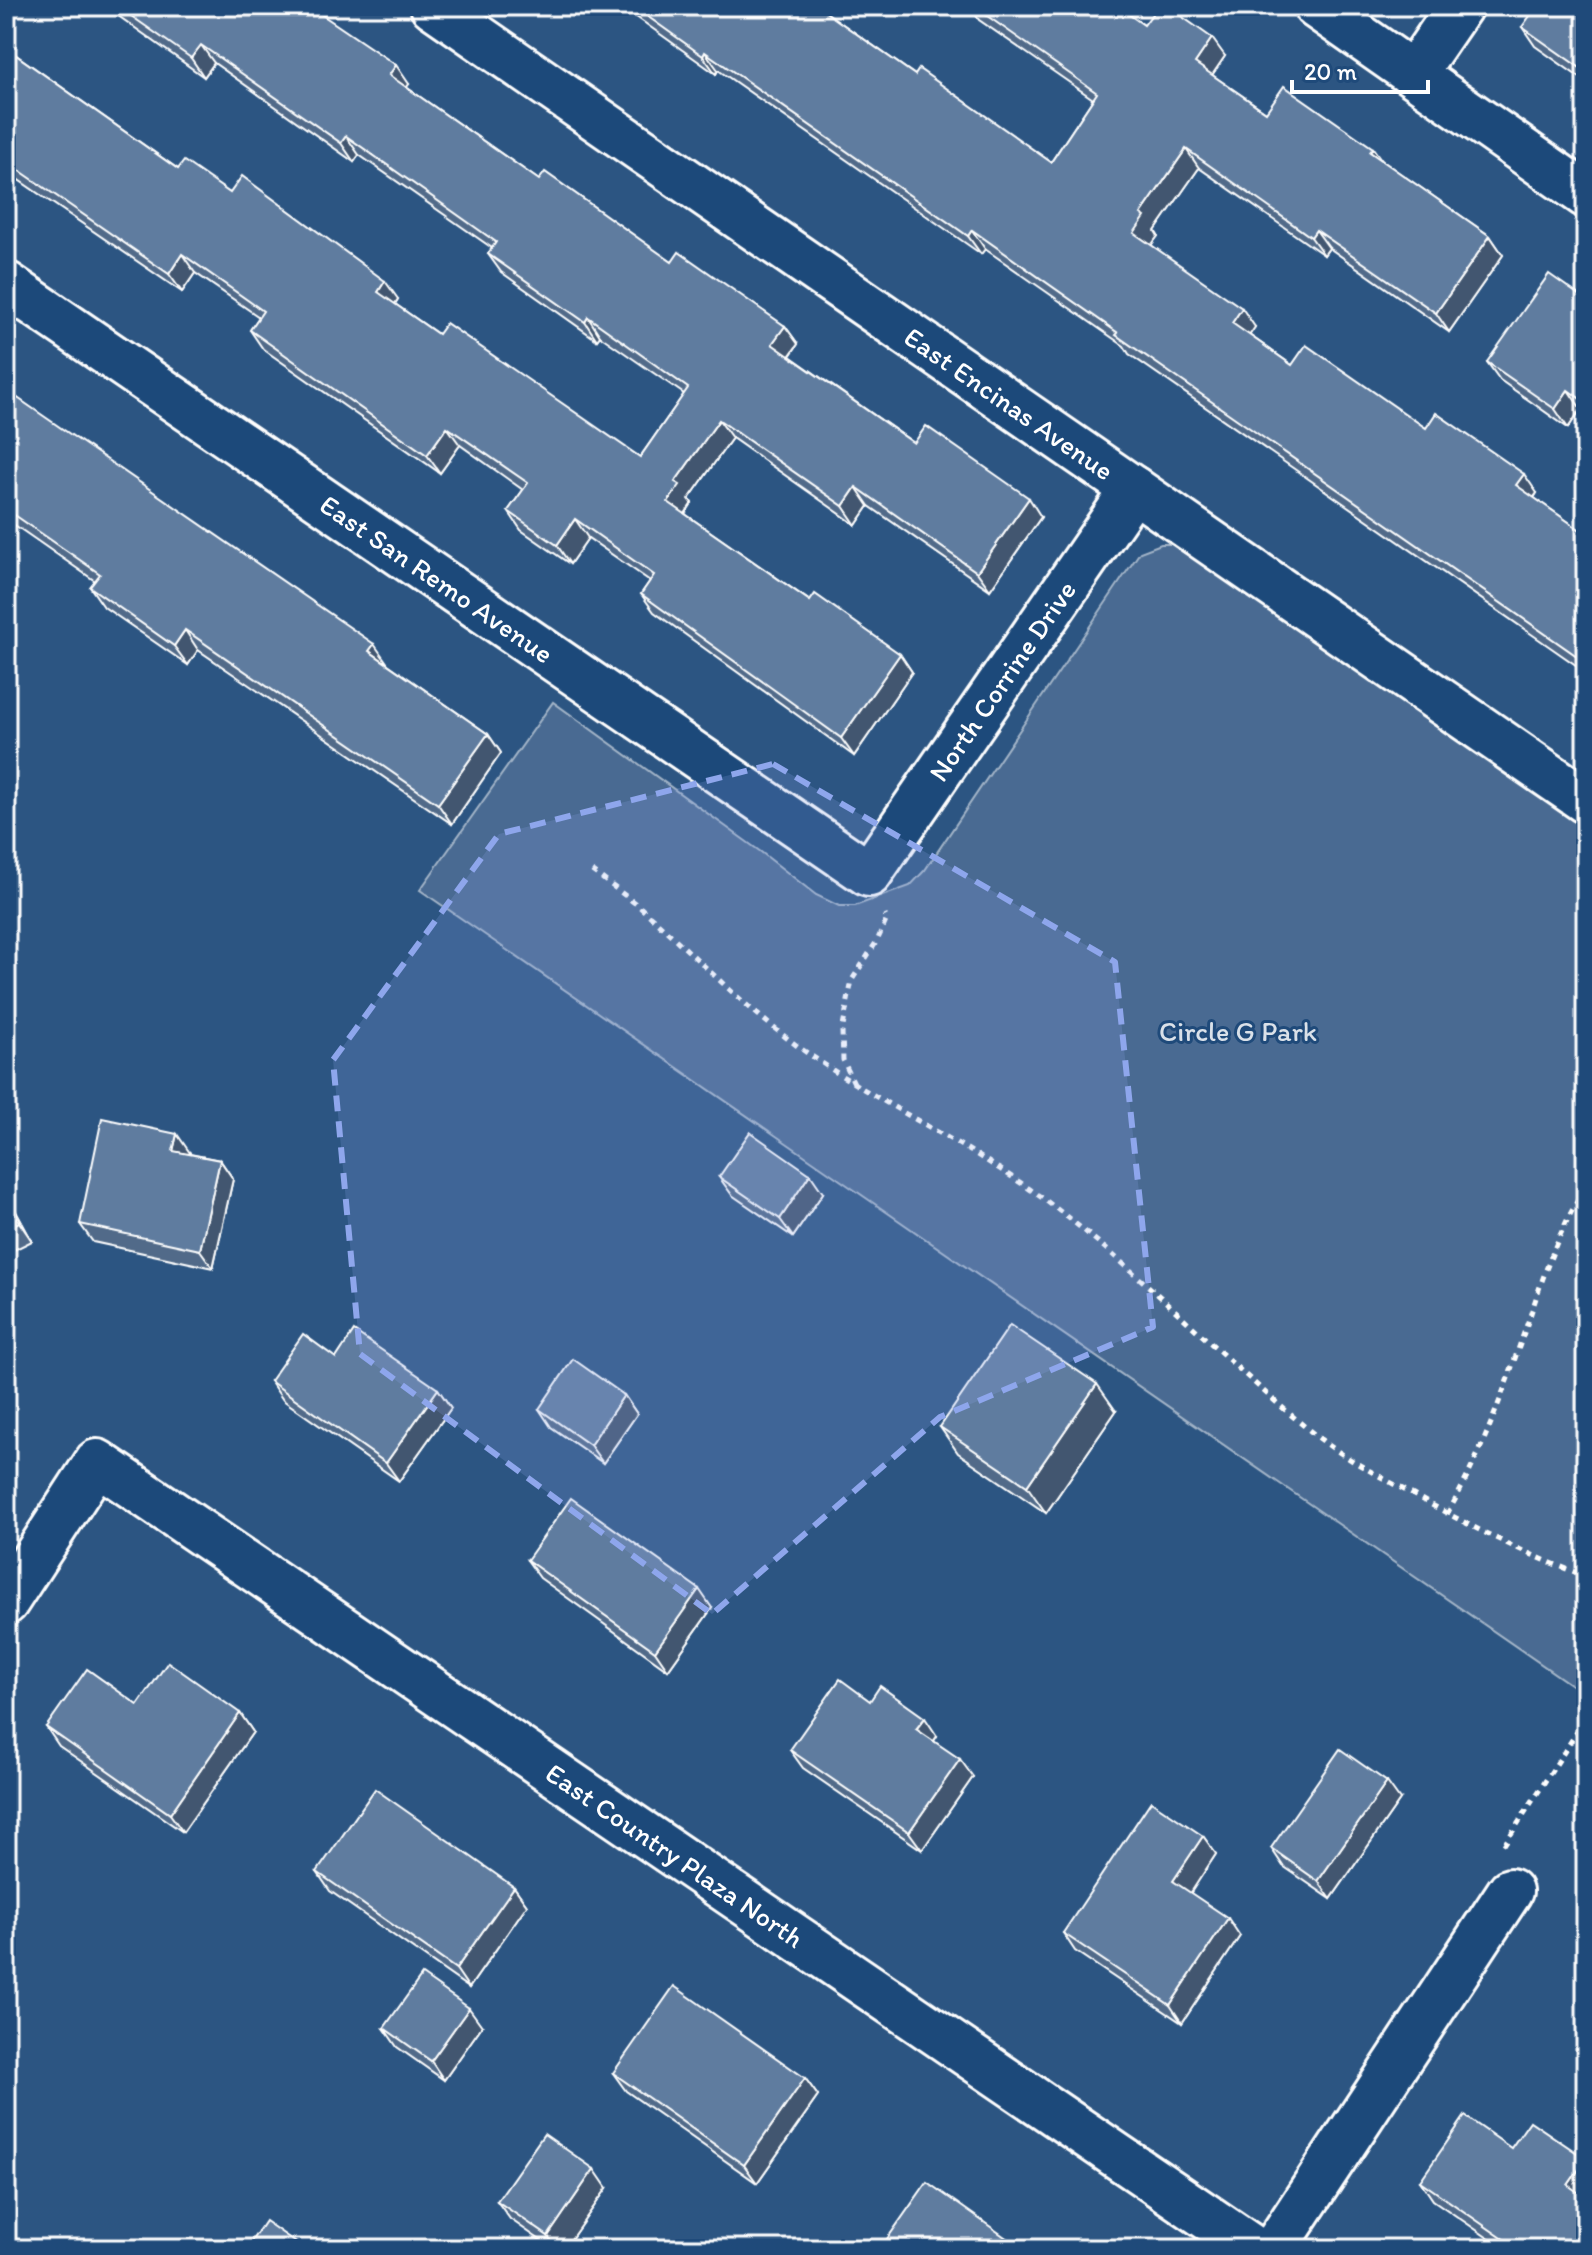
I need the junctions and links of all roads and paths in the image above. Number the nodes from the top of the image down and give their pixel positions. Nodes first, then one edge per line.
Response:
1 (433, 6) edge
2 (1316, 6) edge
3 (1460, 6) edge
4 (1414, 73) junction
5 (1586, 195) edge
6 (6, 284) edge
7 (1134, 489) junction
8 (1586, 801) edge
9 (592, 871) dead end
10 (869, 874) junction
11 (855, 1084) junction
12 (1586, 1187) edge
13 (1447, 1514) junction
14 (1586, 1576) edge
15 (6, 1602) edge
16 (1510, 1891) dead end
17 (1255, 2248) edge

1 - 7 street, East Encinas Avenue
2 - 4 street
3 - 4 street
4 - 5 street
6 - 10 street, East San Remo Avenue
7 - 8 street, East Encinas Avenue
7 - 10 street, North Corrine Drive
9 - 11 path
10 - 11 path
11 - 13 path
12 - 13 path
13 - 14 path
15 - 17 street, East Country Plaza North
16 - 17 street

